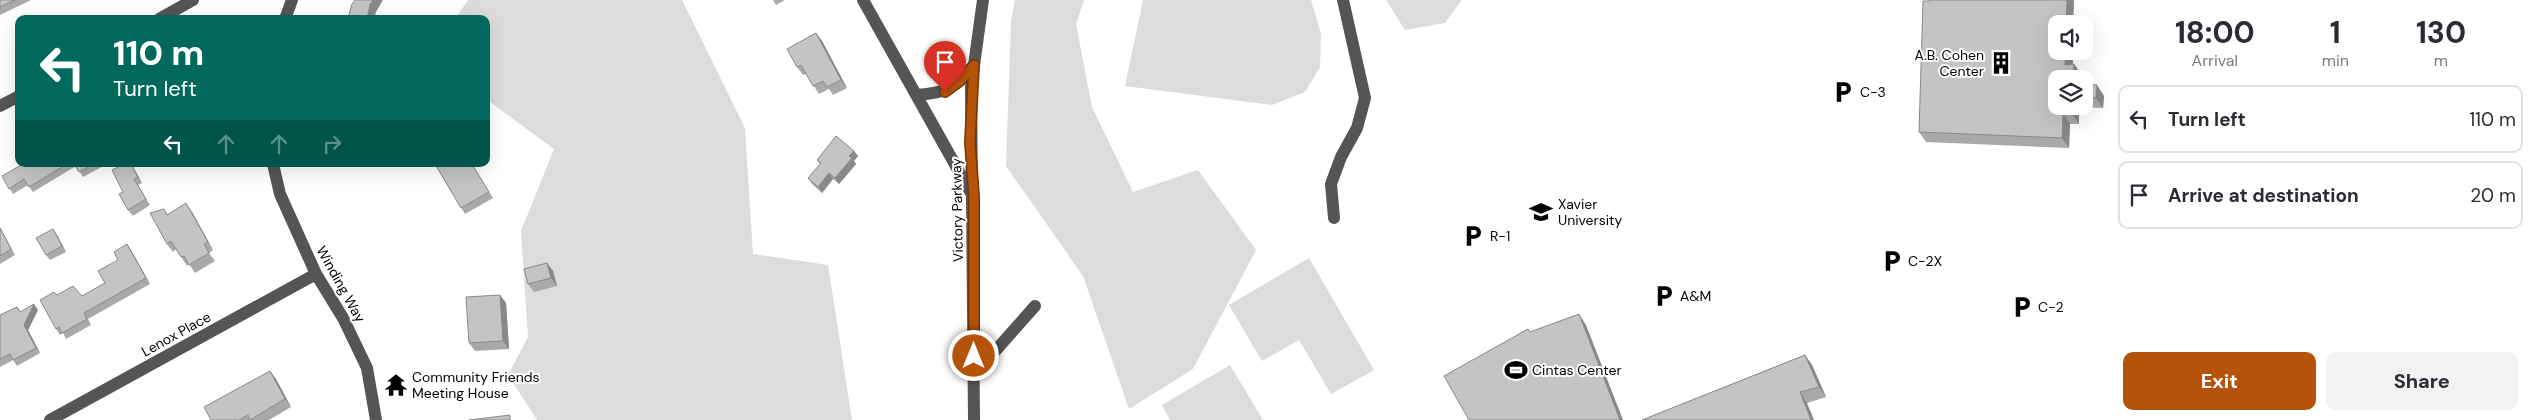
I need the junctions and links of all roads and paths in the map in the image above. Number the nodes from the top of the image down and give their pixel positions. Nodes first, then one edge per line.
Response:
1 (192, 0) edge
2 (292, 0) edge
3 (863, 0) edge
4 (983, 0) edge
5 (1342, 0) edge
6 (166, 15) edge
7 (286, 15) edge
8 (974, 65) junction
9 (916, 95) junction
10 (15, 98) edge
11 (0, 106) edge
12 (274, 167) edge
13 (974, 197) junction
14 (1334, 218) dead end
15 (316, 274) junction
16 (1035, 306) dead end
17 (974, 375) junction
18 (50, 420) edge
19 (376, 420) edge
20 (974, 420) edge

1 - 6 street
2 - 7 street
3 - 9 street
4 - 8 street, Victory Parkway
5 - 14 street
8 - 9 street
8 - 13 street, Victory Parkway
9 - 13 street
10 - 11 street
12 - 15 street, Winding Way
13 - 17 street, Victory Parkway
15 - 18 street, Lenox Place
15 - 19 street, Winding Way
16 - 17 street
17 - 20 street, Victory Parkway

